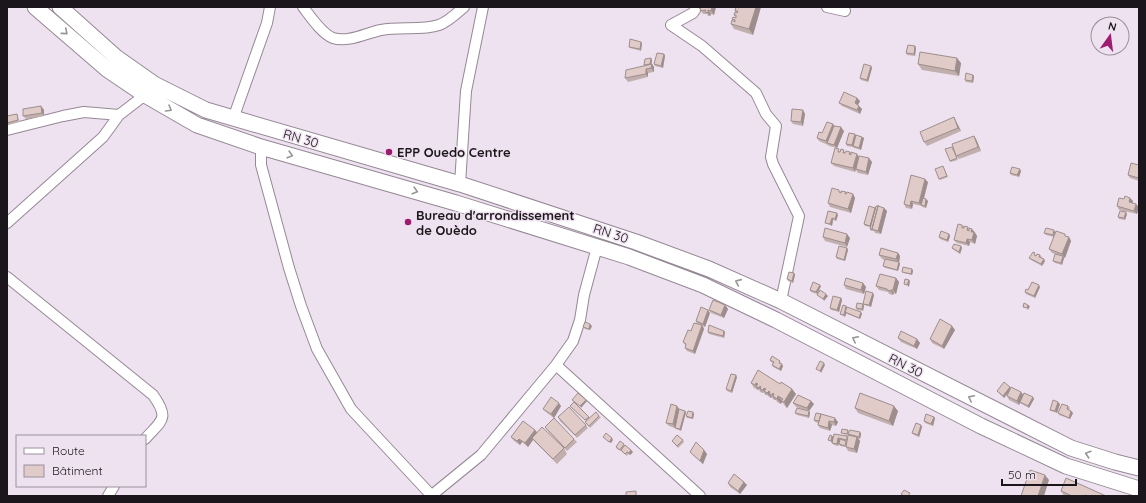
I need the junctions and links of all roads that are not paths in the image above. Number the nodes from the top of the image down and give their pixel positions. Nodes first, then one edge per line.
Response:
1 (35, 7) edge
2 (60, 7) edge
3 (270, 7) edge
4 (303, 7) edge
5 (464, 7) edge
6 (483, 7) edge
7 (697, 7) edge
8 (827, 7) edge
9 (845, 11) dead end
10 (144, 94) junction
11 (119, 116) junction
12 (233, 119) junction
13 (7, 130) edge
14 (260, 147) junction
15 (460, 184) junction
16 (7, 223) edge
17 (597, 247) junction
18 (7, 277) edge
19 (781, 301) junction
20 (556, 365) junction
21 (146, 438) edge
22 (1139, 468) edge
23 (113, 487) edge
24 (1139, 489) edge
25 (432, 495) edge
26 (108, 496) edge
27 (700, 496) edge

1 -> 10 main road, RN 30
2 - 12 main road, RN 30 / RN 30
3 - 12 street
4 - 5 street
6 - 15 street
7 - 19 street
8 - 9 street
10 - 11 street
10 -> 14 main road, RN 30
11 - 13 street
11 - 16 street
12 - 15 main road, RN 30 / RN 30
14 -> 17 main road, RN 30
14 - 25 street
19 -> 15 main road, RN 30 / RN 30
17 - 20 street
17 - 24 main road, RN 30
18 - 21 street
22 -> 19 main road, RN 30 / RN 30
20 - 25 street
20 - 27 street
23 - 26 street

